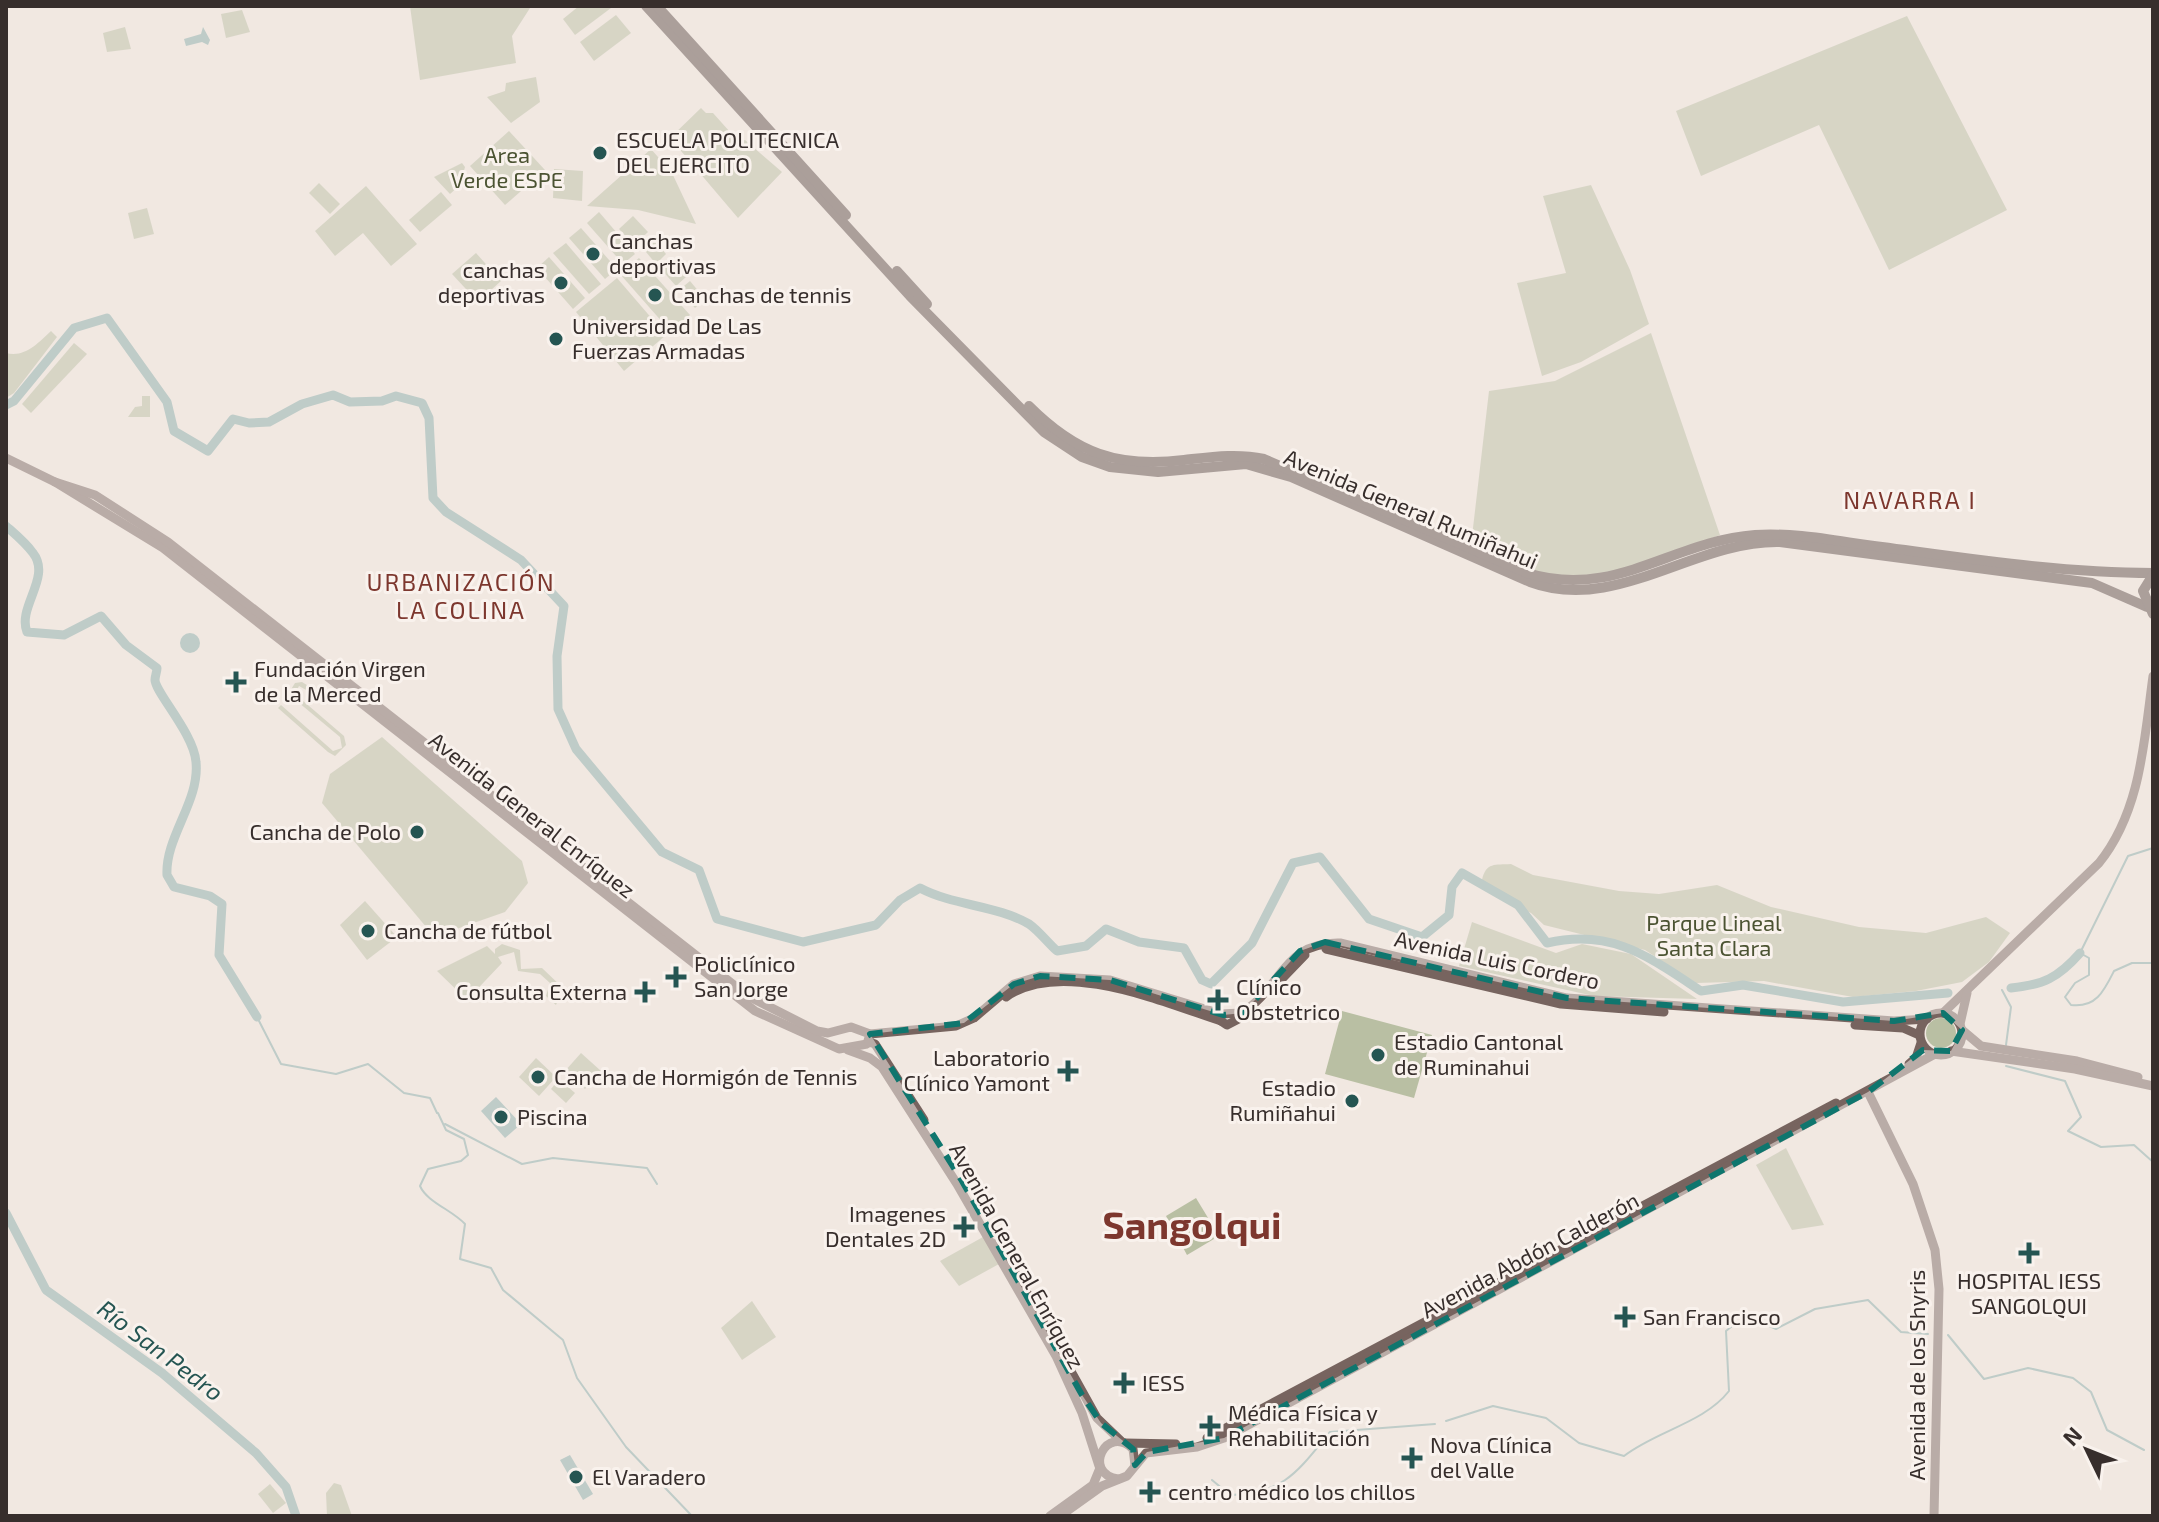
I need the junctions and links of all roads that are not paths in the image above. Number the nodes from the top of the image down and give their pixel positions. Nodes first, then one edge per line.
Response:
1 (646, 6) edge
2 (657, 6) edge
3 (6, 458) edge
4 (2153, 574) edge
5 (2151, 613) edge
6 (2153, 676) edge
7 (676, 946) junction
8 (1969, 990) junction
9 (1943, 1013) junction
10 (1227, 1018) junction
11 (1927, 1019) junction
12 (1961, 1027) junction
13 (841, 1028) junction
14 (870, 1039) junction
15 (1920, 1039) junction
16 (842, 1049) junction
17 (1951, 1051) junction
18 (1935, 1054) junction
19 (2153, 1080) edge
20 (2153, 1086) edge
21 (1872, 1088) junction
22 (1123, 1442) junction
23 (1135, 1465) junction
24 (1100, 1467) junction
25 (1118, 1479) junction
26 (1050, 1516) edge
27 (1060, 1516) edge
28 (1934, 1516) edge

1 - 5 highway, Avenida General Rumiñahui
2 - 4 highway, Avenida General Rumiñahui
3 - 7 main road, Avenida General Enríquez
4 - 5 highway
6 - 8 main road
7 - 13 main road, Avenida General Enríquez
7 - 16 main road, Avenida General Enríquez
8 - 9 main road
8 - 12 main road
9 - 11 main road
9 - 12 main road
10 - 11 main road, Avenida Luis Cordero
10 - 14 main road
10 - 15 main road, Avenida Luis Cordero
11 - 15 main road
12 - 17 main road
12 - 19 main road
13 - 14 main road, Avenida General Enríquez
13 - 16 main road
14 - 16 main road
14 - 22 main road, Avenida General Enríquez
15 - 18 main road
15 - 21 main road, Avenida Abdón Calderón
16 - 24 main road, Avenida General Enríquez
17 - 18 main road
17 - 20 main road
18 - 21 main road, Avenida Abdón Calderón
21 - 22 main road, Avenida Abdón Calderón
21 - 23 main road, Avenida Abdón Calderón
21 - 28 main road, Avenida de los Shyris
22 - 23 main road
22 - 24 main road
23 - 25 main road
24 - 25 main road
24 - 26 main road
25 - 27 main road

